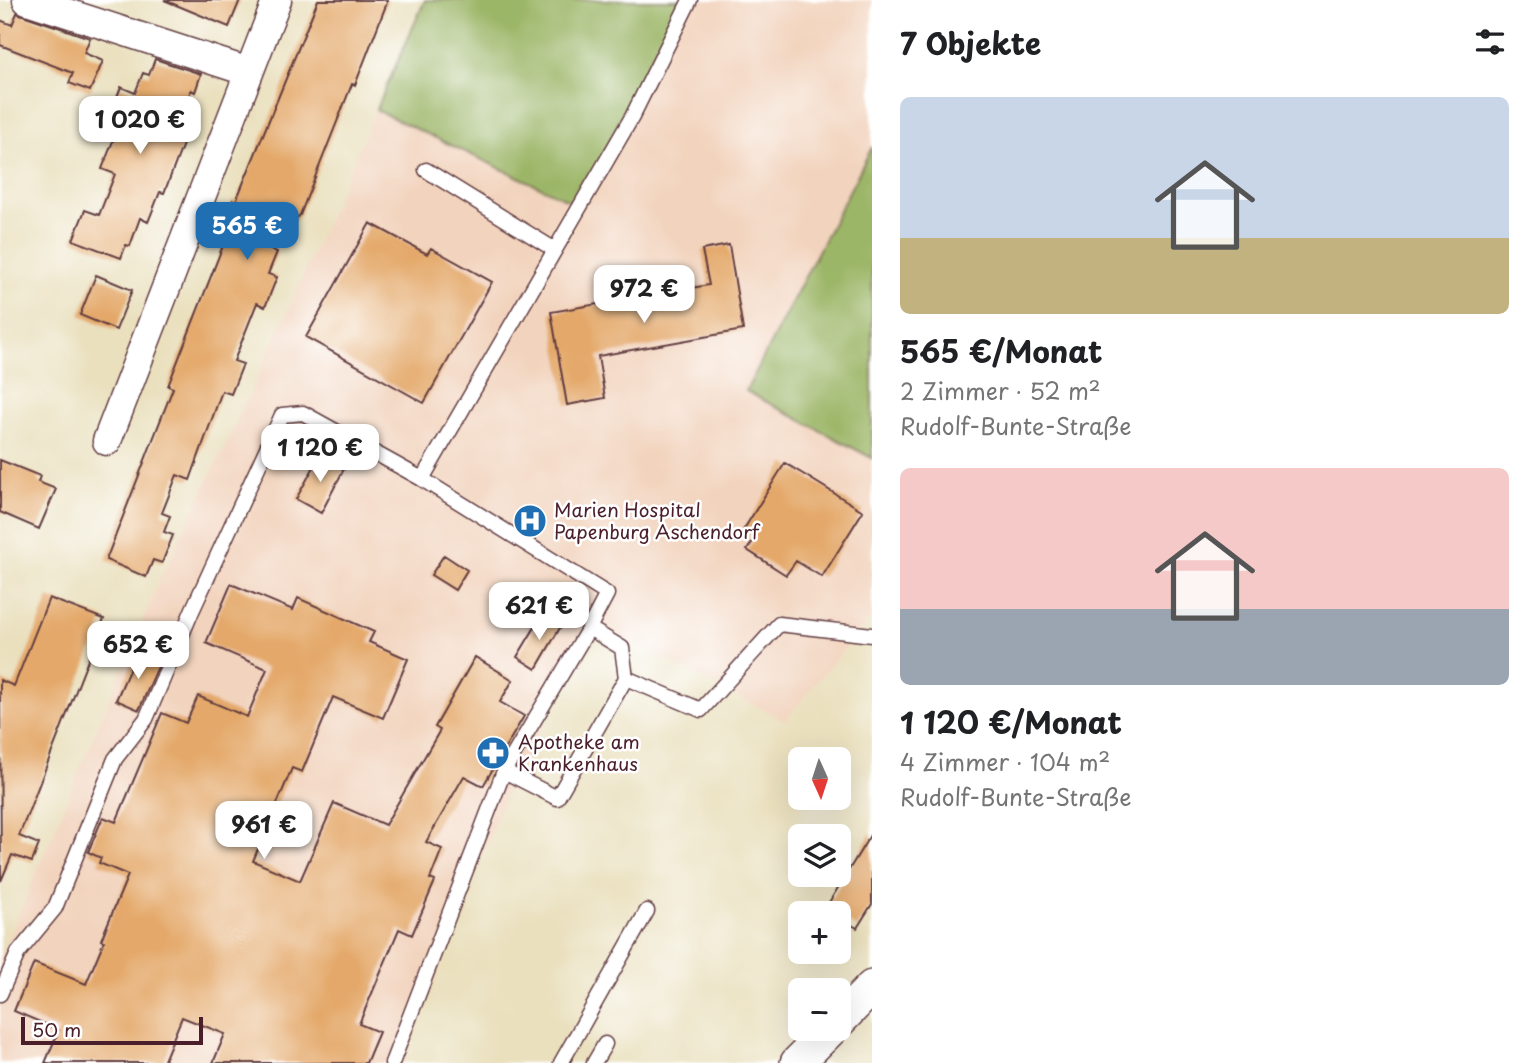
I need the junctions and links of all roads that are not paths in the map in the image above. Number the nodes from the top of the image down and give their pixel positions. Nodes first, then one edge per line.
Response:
1 (27, 0) edge
2 (277, 0) edge
3 (690, 0) edge
4 (249, 72) junction
5 (426, 170) dead end
6 (555, 250) junction
7 (107, 441) dead end
8 (422, 479) junction
9 (589, 628) junction
10 (872, 635) edge
11 (626, 678) junction
12 (504, 771) junction
13 (648, 911) dead end
14 (872, 987) edge
15 (0, 993) edge
16 (851, 1009) edge
17 (819, 1041) edge
18 (605, 1044) dead end
19 (392, 1063) edge
20 (561, 1063) edge
21 (594, 1063) edge
22 (797, 1063) edge

1 - 4 street
2 - 4 street
3 - 6 lane
4 - 7 street
5 - 6 lane
6 - 8 lane
8 - 9 lane
8 - 15 lane
9 - 11 lane
9 - 12 lane
10 - 11 lane
11 - 12 lane
12 - 19 lane
13 - 20 lane
14 - 16 street
17 - 22 street
18 - 21 lane

